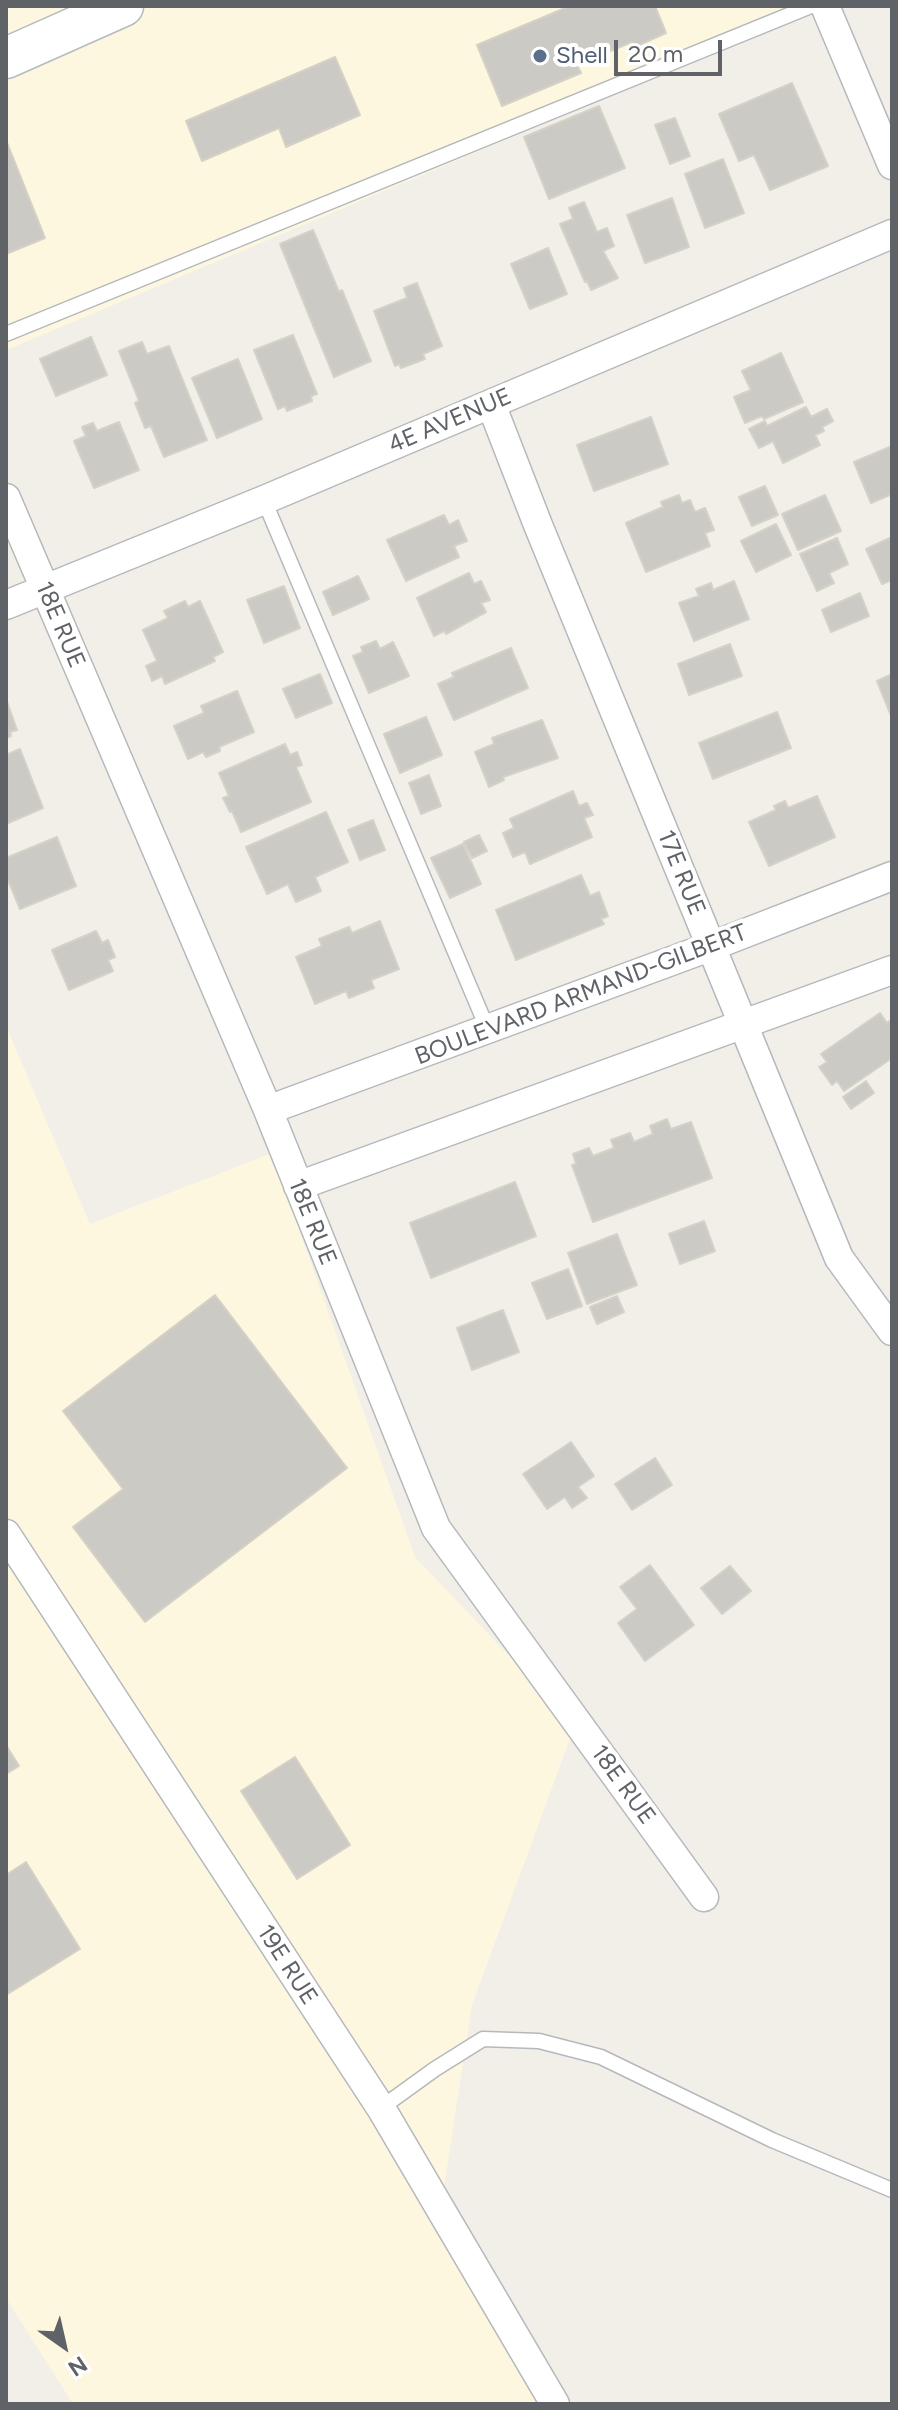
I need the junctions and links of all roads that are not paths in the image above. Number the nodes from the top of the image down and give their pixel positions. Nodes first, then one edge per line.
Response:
1 (123, 6) edge
2 (811, 6) edge
3 (825, 6) edge
4 (6, 58) edge
5 (892, 165) edge
6 (892, 234) edge
7 (6, 334) edge
8 (491, 404) junction
9 (6, 498) edge
10 (264, 500) junction
11 (44, 589) junction
12 (6, 605) edge
13 (892, 876) edge
14 (712, 946) junction
15 (892, 970) edge
16 (743, 1023) junction
17 (488, 1030) junction
18 (268, 1110) junction
19 (298, 1186) junction
20 (892, 1331) edge
21 (6, 1534) edge
22 (704, 1897) dead end
23 (381, 2108) junction
24 (892, 2190) edge
25 (555, 2404) edge

1 - 4 main road
2 - 7 lane
3 - 5 street
6 - 8 street, 4E AVENUE
8 - 10 street, 4E AVENUE
8 - 14 street, 17E RUE
9 - 11 street, 18E RUE
10 - 11 street, 4E AVENUE
10 - 17 lane
11 - 12 street, 4E AVENUE
11 - 18 street, 18E RUE
13 - 14 street, BOULEVARD ARMAND-GILBERT
14 - 16 street, 17E RUE
14 - 17 street, BOULEVARD ARMAND-GILBERT
15 - 16 street
16 - 19 street
16 - 20 street, 17E RUE
17 - 18 street, BOULEVARD ARMAND-GILBERT
18 - 19 street, 18E RUE
19 - 22 street, 18E RUE
21 - 23 street, 19E RUE
23 - 24 lane
23 - 25 street, 19E RUE

